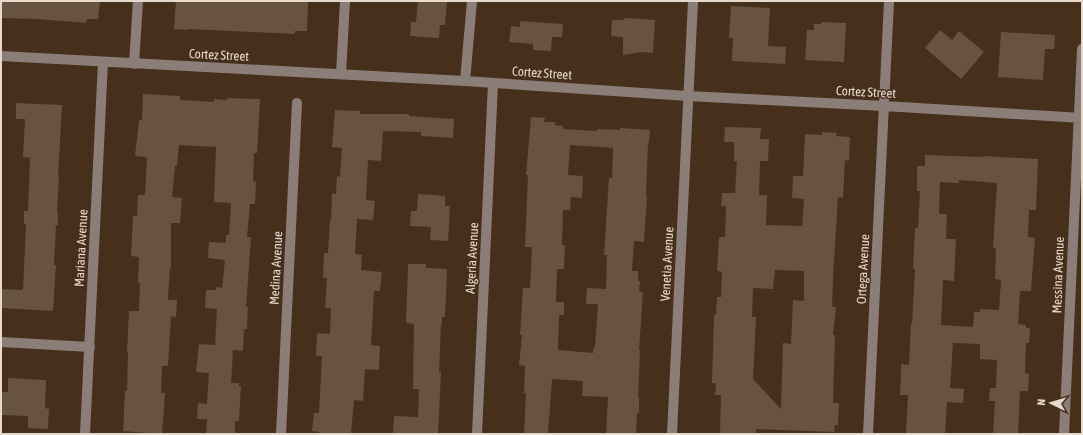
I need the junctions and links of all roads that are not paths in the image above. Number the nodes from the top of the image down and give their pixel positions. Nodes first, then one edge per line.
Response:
1 (138, 1) edge
2 (345, 1) edge
3 (472, 1) edge
4 (693, 1) edge
5 (889, 1) edge
6 (1082, 49) edge
7 (1, 56) edge
8 (103, 62) junction
9 (134, 64) junction
10 (341, 74) junction
11 (465, 81) junction
12 (493, 83) junction
13 (688, 96) junction
14 (297, 103) dead end
15 (884, 106) junction
16 (1080, 118) edge
17 (1, 342) edge
18 (90, 347) junction
19 (85, 434) edge
20 (281, 434) edge
21 (477, 434) edge
22 (672, 434) edge
23 (868, 434) edge
24 (1064, 434) edge

1 - 9 street
2 - 10 street
3 - 11 street
4 - 13 street, Venetia Avenue
5 - 15 street, Ortega Avenue
6 - 16 street, Messina Avenue
7 - 8 street, Cortez Street
8 - 9 street, Cortez Street
8 - 18 street, Mariana Avenue
9 - 10 street, Cortez Street
10 - 11 street, Cortez Street
11 - 12 street, Cortez Street
12 - 13 street, Cortez Street
12 - 21 street, Algeria Avenue
13 - 15 street, Cortez Street
13 - 22 street, Venetia Avenue
14 - 20 street, Medina Avenue
15 - 16 street, Cortez Street
15 - 23 street, Ortega Avenue
16 - 24 street, Messina Avenue
17 - 18 street
18 - 19 street, Mariana Avenue

